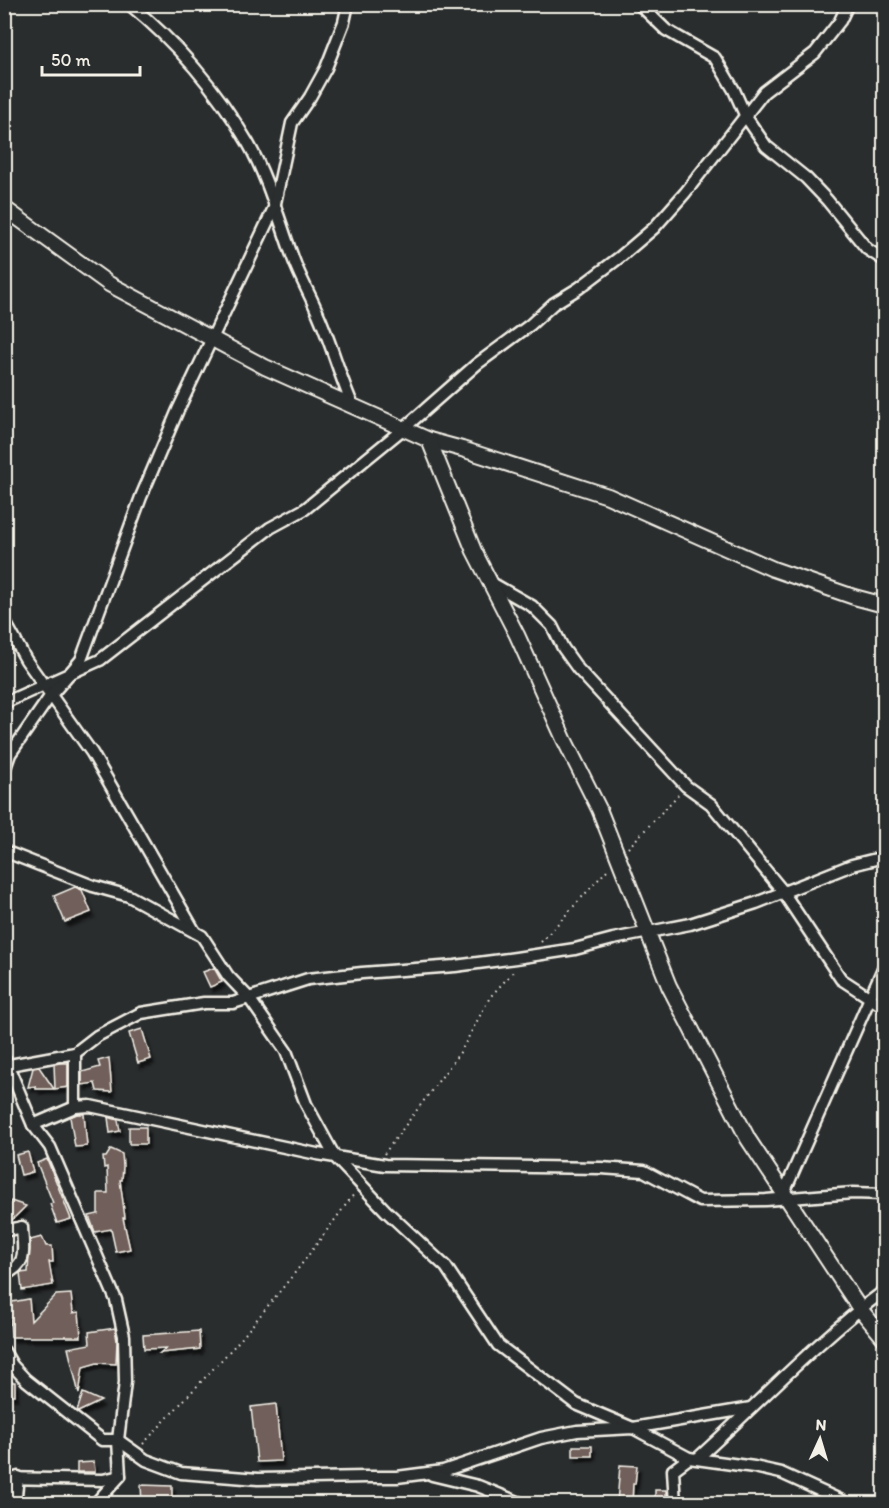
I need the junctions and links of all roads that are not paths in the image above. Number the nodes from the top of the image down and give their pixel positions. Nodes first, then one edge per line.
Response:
1 (129, 4) edge
2 (348, 4) edge
3 (639, 4) edge
4 (848, 4) edge
5 (746, 117) junction
6 (274, 207) junction
7 (4, 208) edge
8 (885, 260) edge
9 (212, 339) junction
10 (353, 406) junction
11 (403, 429) junction
12 (429, 440) junction
13 (490, 582) junction
14 (885, 605) edge
15 (4, 620) edge
16 (68, 674) junction
17 (44, 685) junction
18 (51, 694) junction
19 (4, 703) edge
20 (4, 771) edge
21 (4, 851) edge
22 (885, 855) edge
23 (782, 892) junction
24 (195, 932) junction
25 (648, 933) junction
26 (885, 966) edge
27 (870, 997) junction
28 (249, 998) junction
29 (885, 1007) edge
30 (75, 1053) junction
31 (6, 1063) edge
32 (75, 1107) junction
33 (33, 1125) junction
34 (335, 1157) junction
35 (885, 1194) edge
36 (784, 1197) junction
37 (4, 1231) edge
38 (4, 1275) edge
39 (885, 1291) edge
40 (860, 1309) junction
41 (885, 1338) edge
42 (4, 1351) edge
43 (8, 1366) edge
44 (752, 1408) junction
45 (633, 1428) junction
46 (117, 1440) junction
47 (694, 1458) junction
48 (423, 1473) junction
49 (120, 1476) junction
50 (4, 1478) edge
51 (18, 1478) junction
52 (15, 1503) edge
53 (95, 1503) edge
54 (523, 1503) edge
55 (675, 1503) edge
56 (849, 1503) edge

1 - 6 street
2 - 6 street
3 - 5 street
4 - 5 street
5 - 8 street
5 - 11 street
6 - 9 street
6 - 10 street
7 - 9 street
9 - 10 street
9 - 16 street
10 - 11 street
11 - 12 street
11 - 16 street
12 - 13 street
12 - 14 street
13 - 23 street
13 - 25 street
15 - 17 street
16 - 17 street
16 - 18 street
17 - 18 street
17 - 19 street
18 - 20 street
18 - 24 street
21 - 24 street
22 - 23 street
23 - 25 street
23 - 27 street
24 - 28 street
25 - 28 street
25 - 36 street
26 - 27 street
27 - 29 street
27 - 36 street
28 - 30 street
28 - 34 street
30 - 31 street
30 - 32 street
31 - 33 street
32 - 33 street
32 - 34 street
33 - 46 street
34 - 36 street
34 - 45 street
35 - 36 street
36 - 40 street
37 - 38 street
39 - 40 street
40 - 41 street
40 - 44 street
42 - 43 street
43 - 46 street
44 - 45 street
44 - 47 street
45 - 47 street
45 - 48 street
46 - 48 street
46 - 49 street
47 - 55 street
47 - 56 street
48 - 54 street
49 - 51 street
49 - 53 street
50 - 51 street
51 - 52 street

